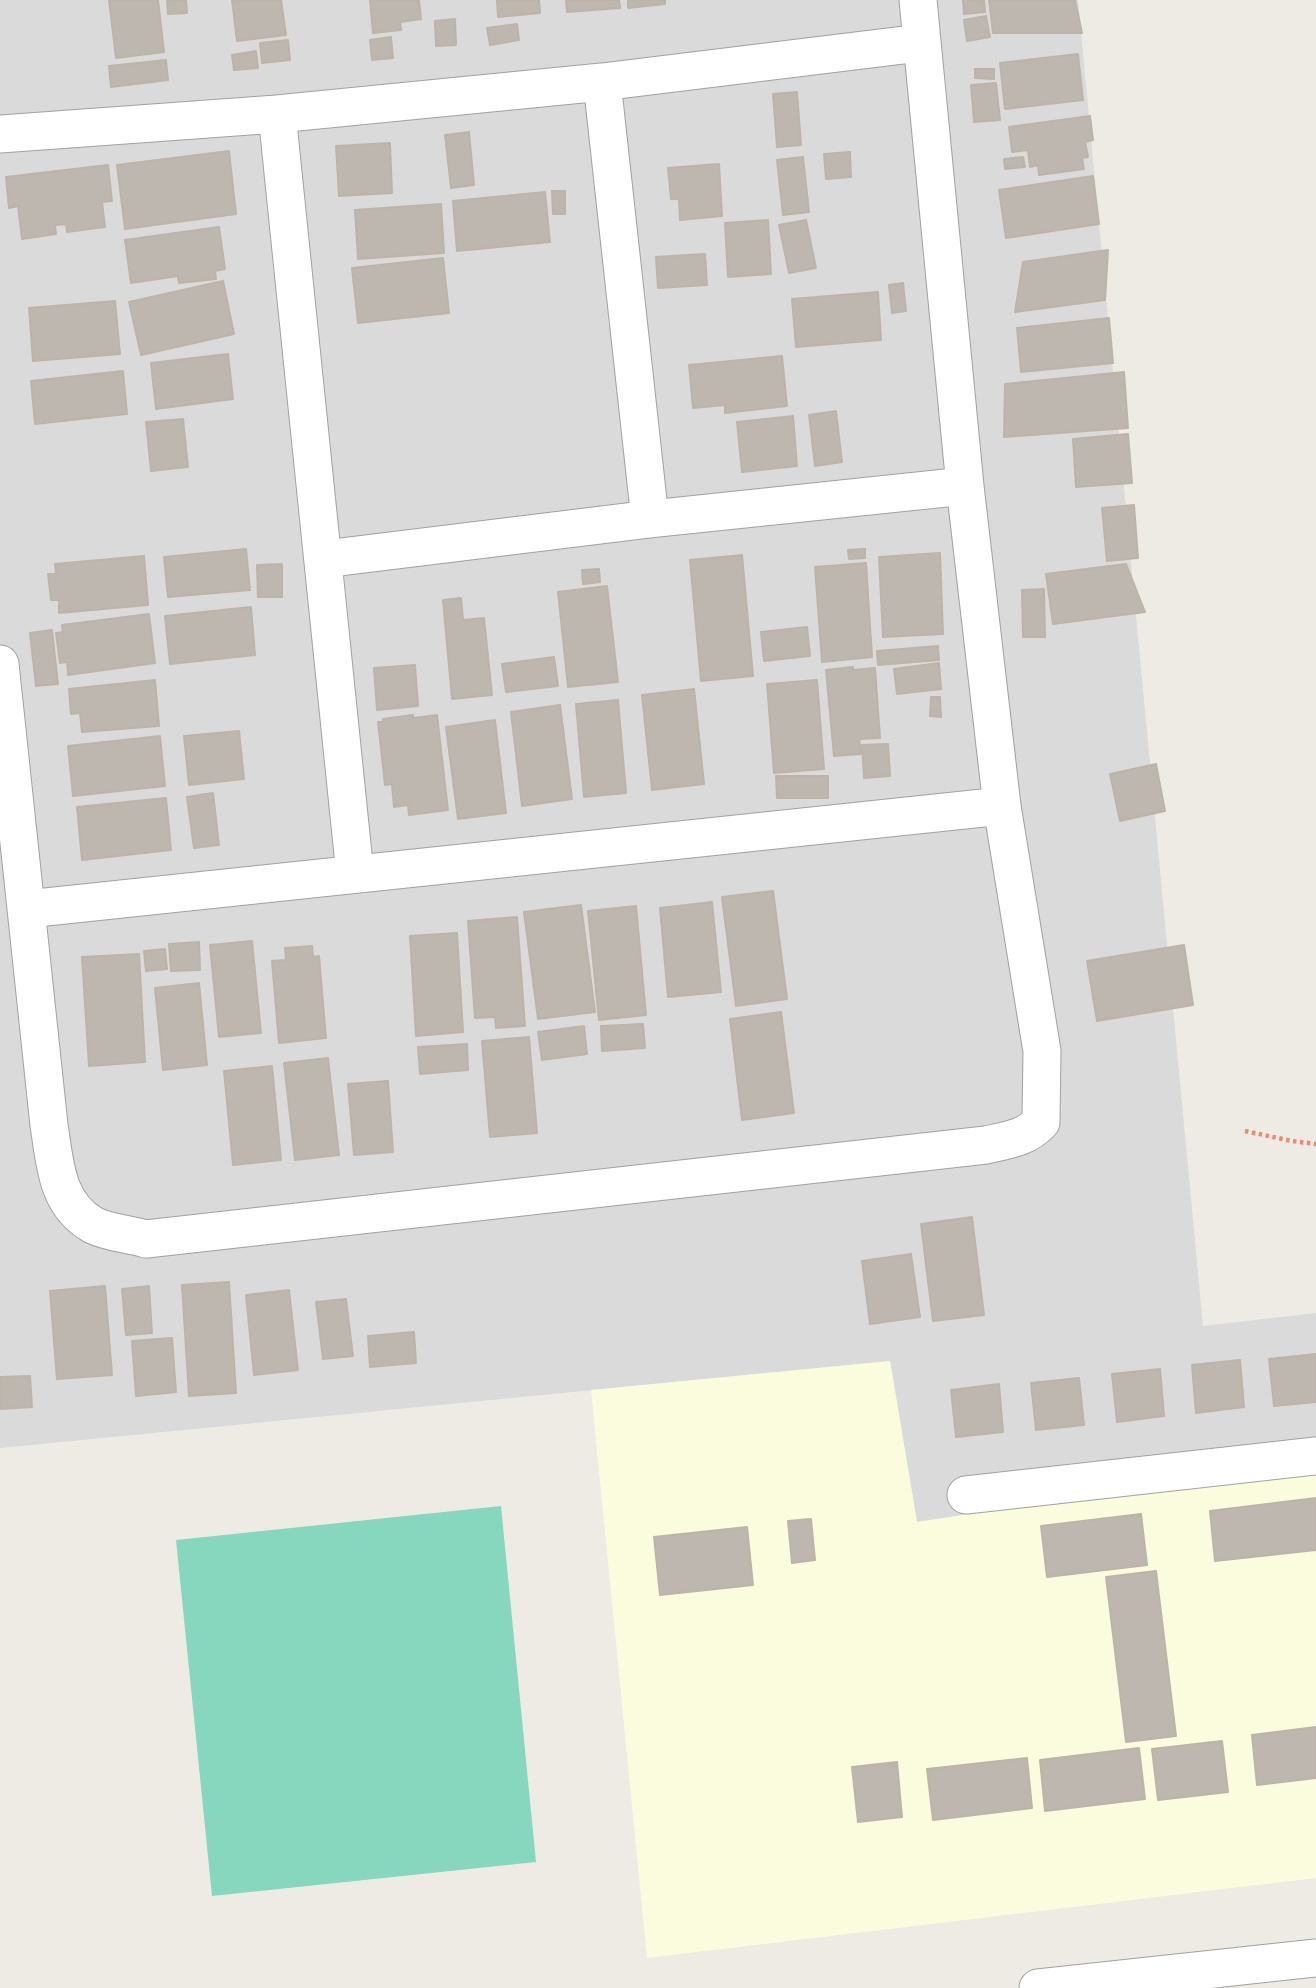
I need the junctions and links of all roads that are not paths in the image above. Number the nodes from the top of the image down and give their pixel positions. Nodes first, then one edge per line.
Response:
1 (918, 0) edge
2 (920, 43) junction
3 (601, 82) junction
4 (277, 114) junction
5 (0, 134) edge
6 (965, 486) junction
7 (650, 519) junction
8 (324, 559) junction
9 (0, 664) edge
10 (1002, 806) junction
11 (355, 874) junction
12 (27, 909) junction
13 (1316, 1455) edge
14 (966, 1495) dead end
15 (1316, 1958) edge
16 (1038, 1988) edge

1 - 2 street
2 - 3 street
2 - 6 street
3 - 4 street
3 - 7 street
4 - 5 street
4 - 8 street
6 - 7 street
6 - 10 street
7 - 8 street
8 - 11 street
9 - 12 street
10 - 11 street
10 - 12 street
11 - 12 street
13 - 14 street
15 - 16 street

